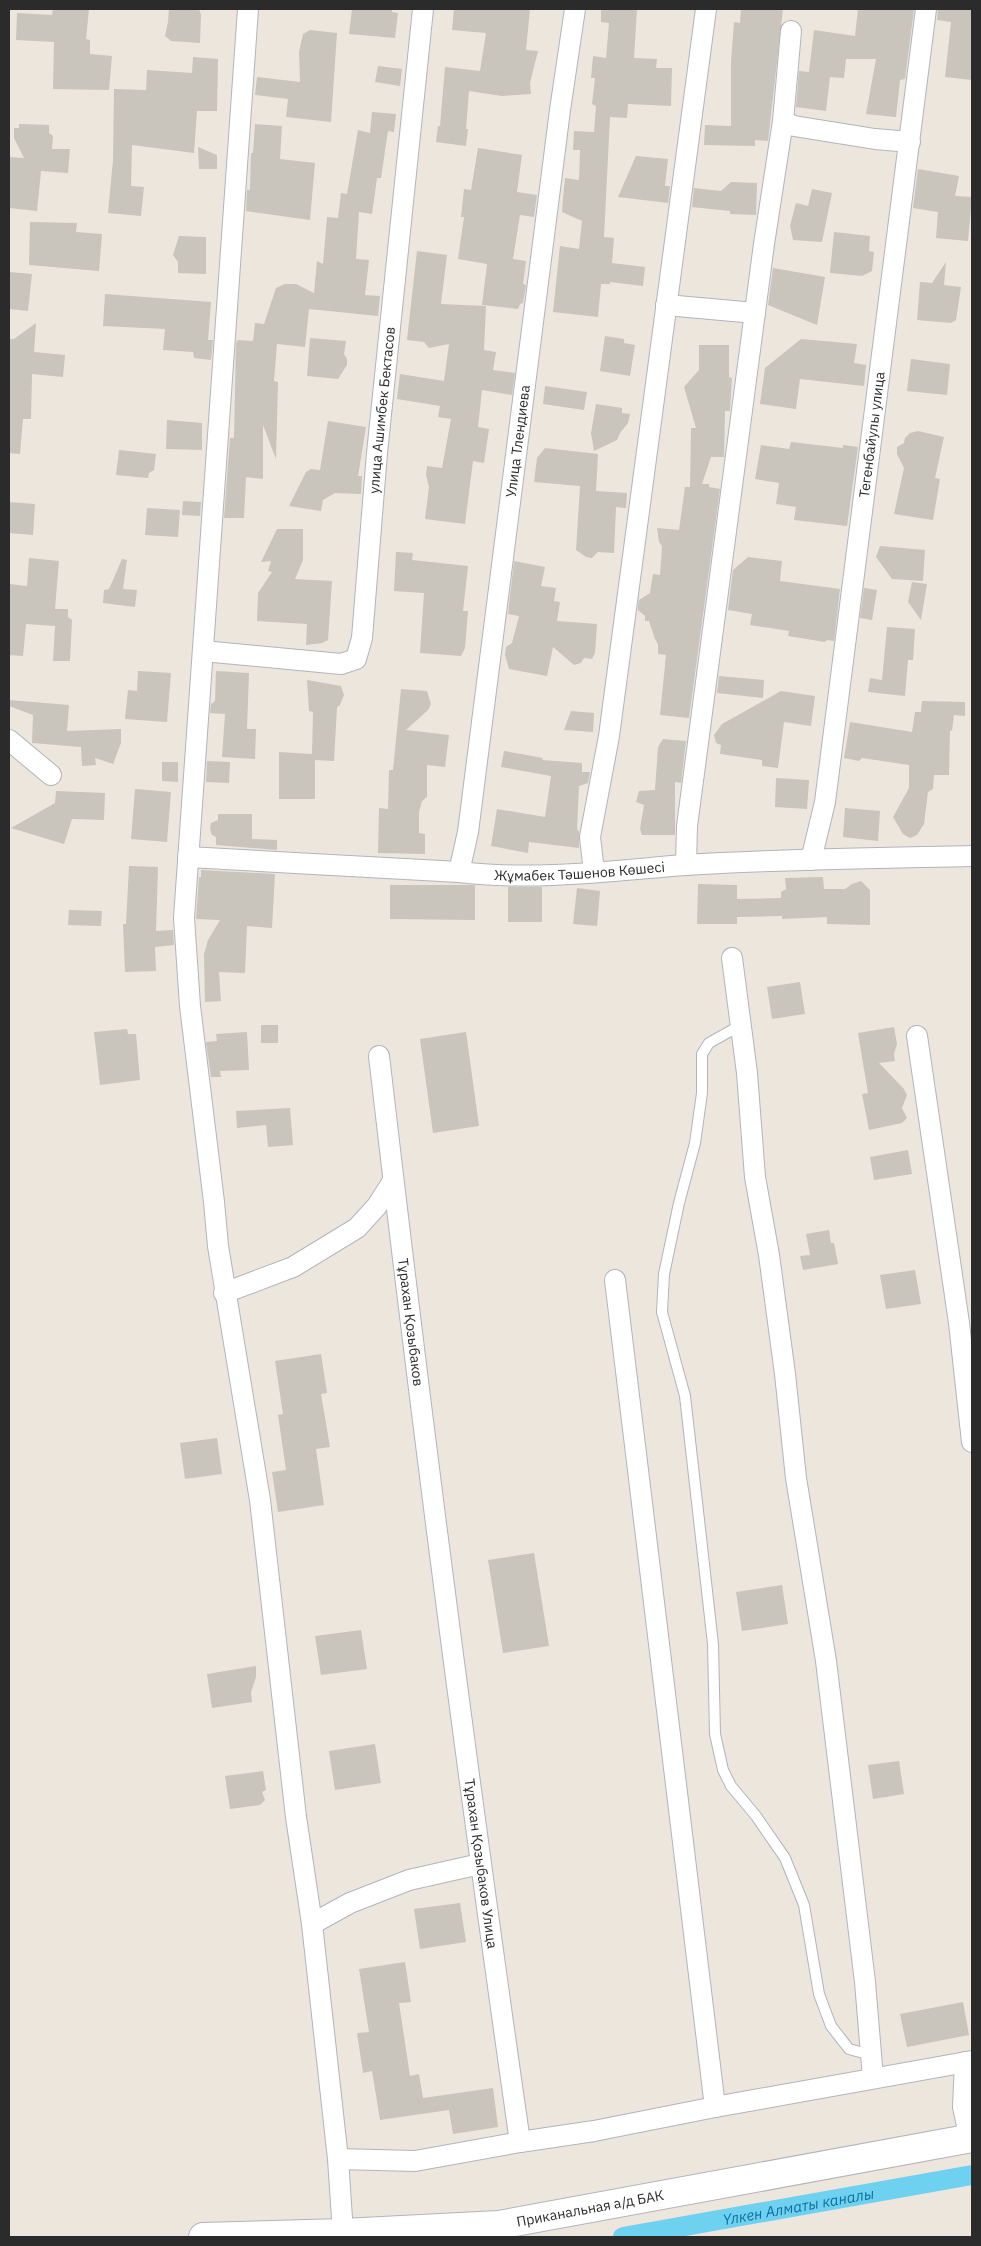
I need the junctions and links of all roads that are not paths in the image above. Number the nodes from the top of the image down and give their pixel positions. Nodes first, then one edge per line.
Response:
1 (248, 9) edge
2 (423, 9) edge
3 (575, 9) edge
4 (706, 9) edge
5 (926, 9) edge
6 (792, 31) dead end
7 (783, 121) junction
8 (910, 142) junction
9 (666, 305) junction
10 (755, 313) junction
11 (203, 651) junction
12 (9, 740) edge
13 (51, 775) dead end
14 (972, 856) edge
15 (188, 857) junction
16 (811, 860) junction
17 (686, 865) junction
18 (459, 872) junction
19 (594, 872) junction
20 (732, 958) dead end
21 (741, 1025) junction
22 (917, 1036) dead end
23 (379, 1056) dead end
24 (393, 1181) junction
25 (615, 1280) dead end
26 (224, 1293) junction
27 (972, 1442) edge
28 (443, 1586) joint
29 (480, 1864) junction
30 (312, 1924) junction
31 (871, 2055) junction
32 (969, 2061) edge
33 (873, 2078) junction
34 (715, 2107) junction
35 (971, 2139) edge
36 (520, 2142) junction
37 (338, 2159) junction
38 (343, 2234) junction
39 (203, 2237) edge

1 - 11 street
2 - 11 street, улица Ашимбек Бектасов
3 - 18 street, Улица Тлендиева
4 - 9 street
5 - 8 street, Тегенбайулы улица
6 - 7 street
7 - 8 street
7 - 10 street
8 - 16 street, Тегенбайулы улица
9 - 10 street
9 - 19 street
10 - 17 street
11 - 15 street
12 - 13 street
14 - 16 street, Жұмабек Тәшенов Көшесі
15 - 18 street, Жұмабек Тәшенов Көшесі
15 - 26 street
16 - 17 street, Жұмабек Тәшенов Көшесі
17 - 19 street, Жұмабек Тәшенов Көшесі
18 - 19 street, Жұмабек Тәшенов Көшесі
20 - 21 street
21 - 31 street
21 - 31 lane
22 - 27 street
23 - 24 street, Тұрахан Қозыбаков
24 - 26 street
24 - 28 street, Тұрахан Қозыбаков
25 - 34 street
26 - 30 street
28 - 29 street, Тұрахан Қозыбаков Улица
29 - 30 street
29 - 36 street, Тұрахан Қозыбаков Улица
30 - 37 street
31 - 33 street
32 - 33 street
32 - 35 street
33 - 34 street
34 - 36 street
35 - 38 main road, Приканальная а/д БАК
36 - 37 street
37 - 38 street
38 - 39 main road, Приканальная а/д БАК

